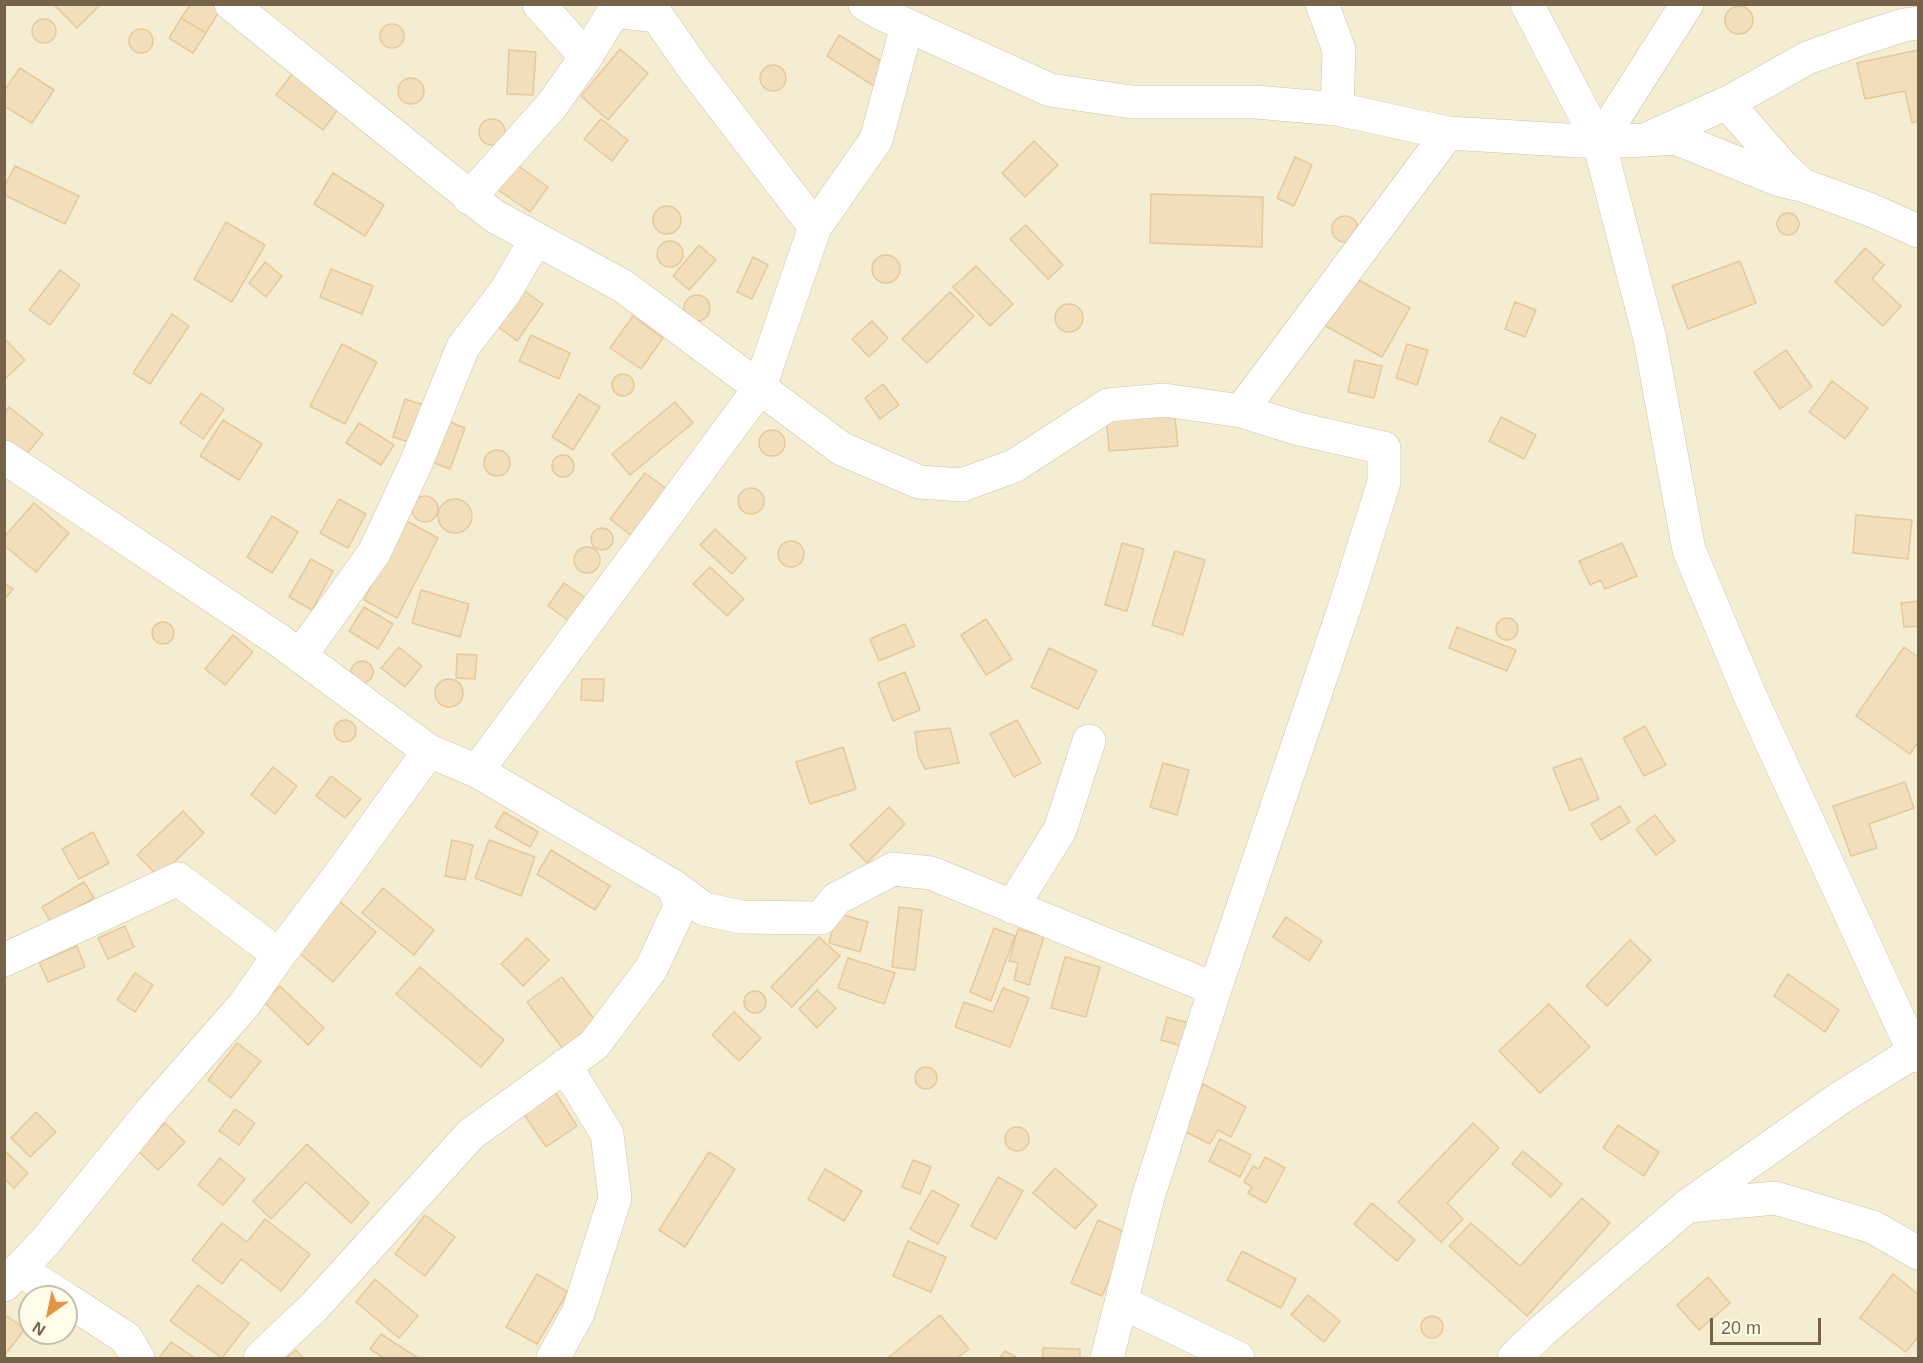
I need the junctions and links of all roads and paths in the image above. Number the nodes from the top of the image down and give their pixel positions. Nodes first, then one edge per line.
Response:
1 (231, 4) edge
2 (539, 4) edge
3 (1322, 4) edge
4 (1527, 4) edge
5 (1687, 4) edge
6 (885, 12) edge
7 (1918, 23) edge
8 (586, 57) junction
9 (1731, 100) junction
10 (1337, 109) junction
11 (1448, 133) junction
12 (1645, 140) junction
13 (1599, 142) junction
14 (1802, 185) junction
15 (469, 198) junction
16 (815, 227) junction
17 (1918, 231) edge
18 (536, 239) junction
19 (759, 389) junction
20 (1241, 411) junction
21 (4, 456) edge
22 (300, 656) junction
23 (1089, 741) dead end
24 (429, 751) junction
25 (477, 771) junction
26 (673, 886) junction
27 (1012, 908) junction
28 (279, 955) junction
29 (4, 960) edge
30 (1215, 989) junction
31 (1917, 1051) edge
32 (565, 1065) junction
33 (1687, 1206) junction
34 (1918, 1253) edge
35 (12, 1277) edge
36 (32, 1285) edge
37 (1121, 1302) junction
38 (78, 1307) edge
39 (138, 1359) edge
40 (260, 1359) edge
41 (553, 1359) edge
42 (1107, 1359) edge
43 (1238, 1359) edge
44 (1514, 1359) edge

1 - 15 street
2 - 8 street
3 - 10 street
4 - 13 street
5 - 13 street
6 - 10 street
6 - 16 street
7 - 9 street
8 - 15 street
8 - 16 street
9 - 12 street
9 - 14 street
10 - 11 street
11 - 13 street
11 - 20 street
12 - 13 street
12 - 14 street
13 - 31 street
14 - 17 street
15 - 18 street
16 - 19 street
18 - 19 street
18 - 22 street
19 - 20 street
19 - 25 street
20 - 30 street
21 - 22 street
22 - 24 street
23 - 27 street
24 - 25 street
24 - 28 street
25 - 26 street
26 - 27 street
26 - 32 street
27 - 30 street
28 - 29 street
28 - 35 street
30 - 37 street
31 - 33 street
32 - 40 street
32 - 41 street
33 - 34 street
33 - 44 street
35 - 36 street
37 - 42 street
37 - 43 street
38 - 39 street

